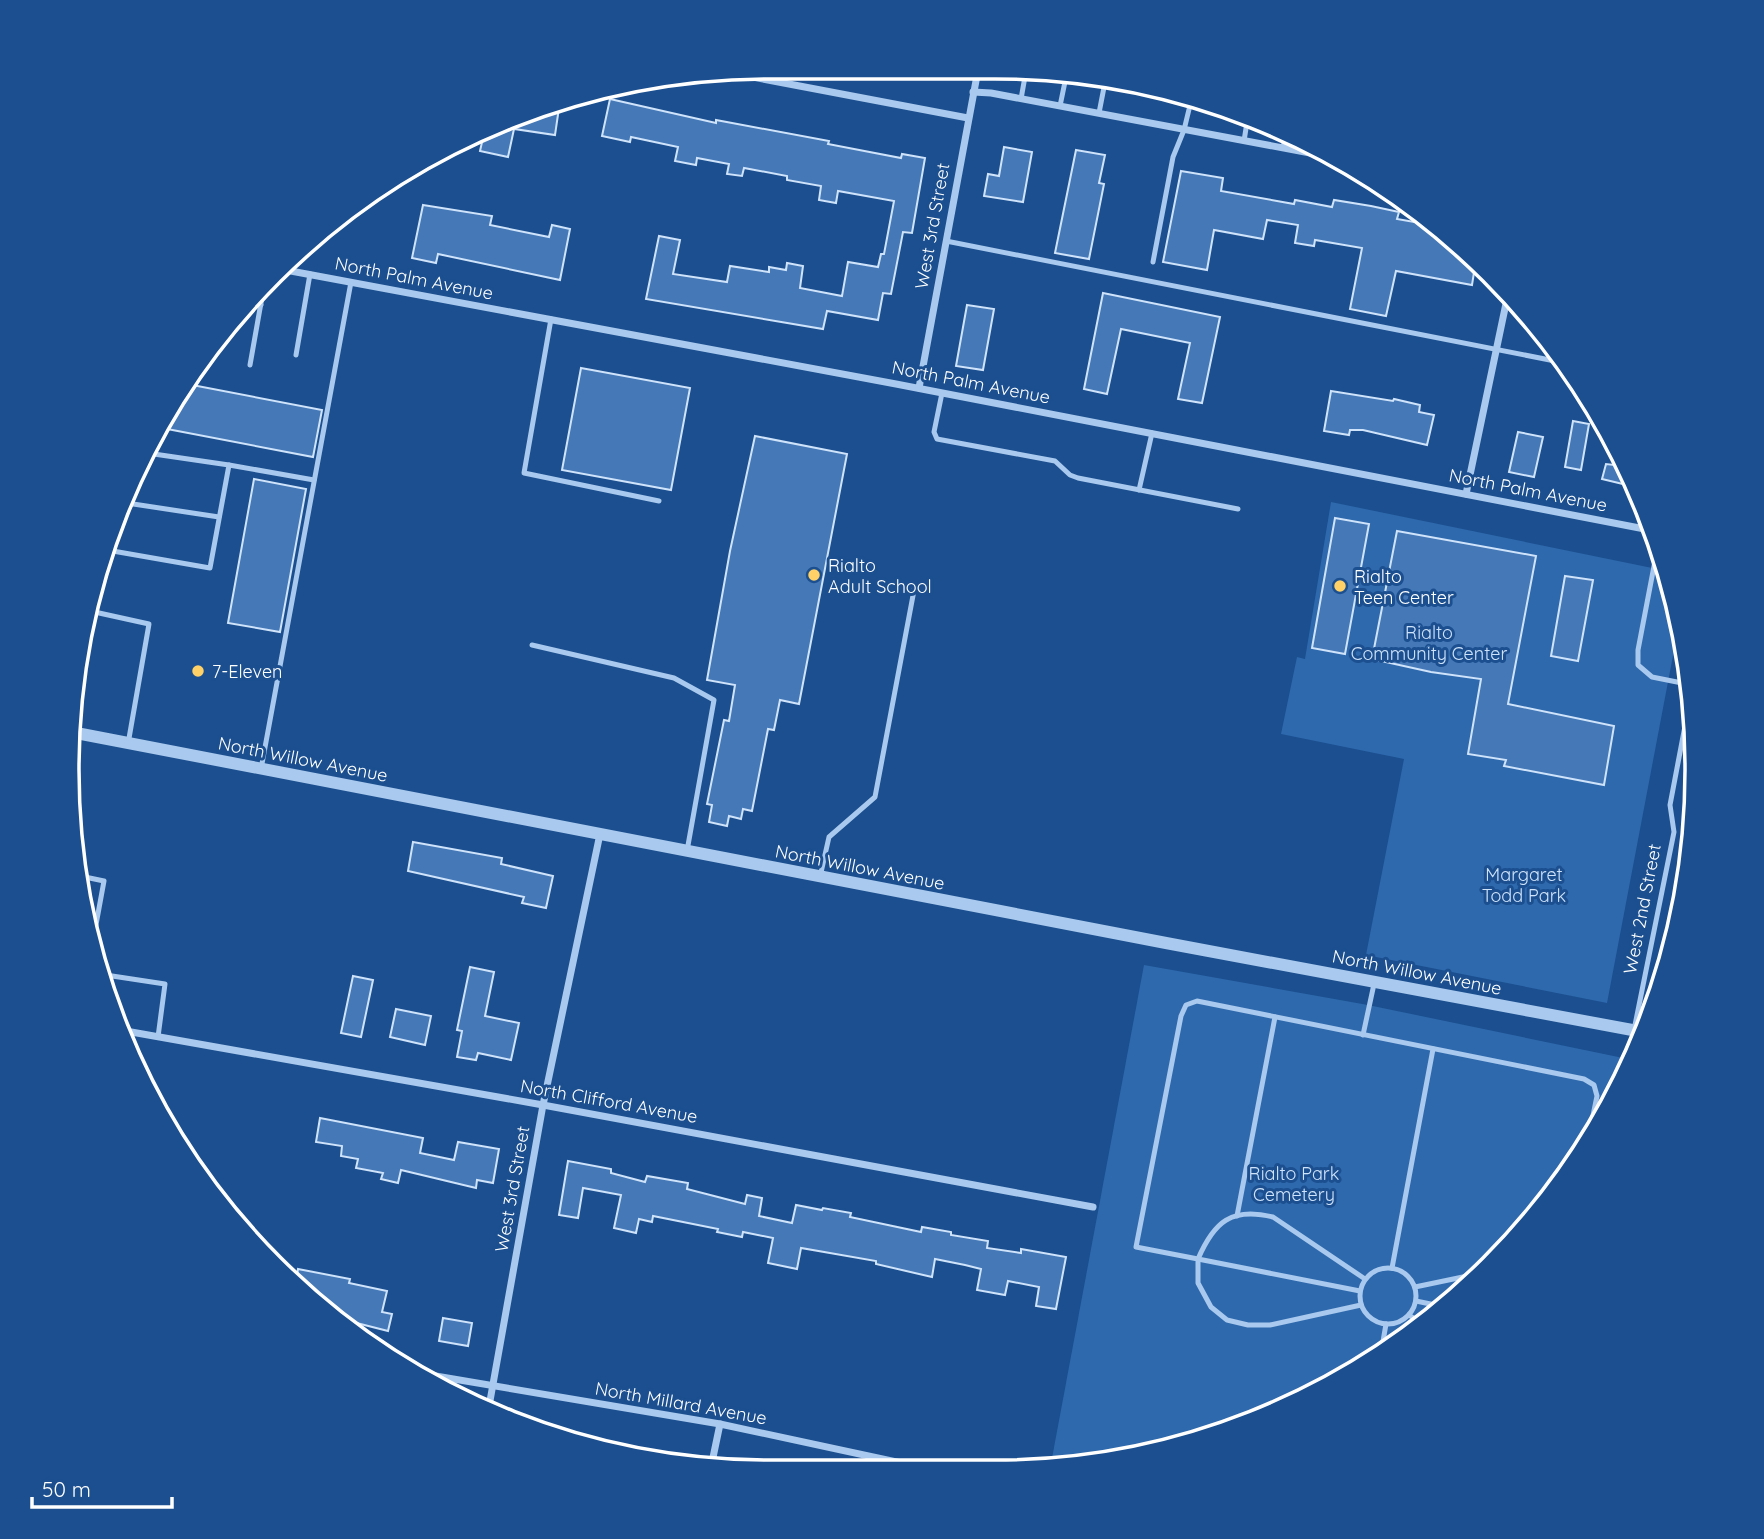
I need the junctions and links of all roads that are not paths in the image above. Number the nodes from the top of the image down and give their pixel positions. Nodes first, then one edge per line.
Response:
1 (764, 79) edge
2 (976, 79) edge
3 (1024, 80) edge
4 (1065, 83) edge
5 (1104, 88) edge
6 (973, 92) junction
7 (1021, 99) junction
8 (1060, 106) junction
9 (1190, 107) edge
10 (1099, 113) junction
11 (968, 118) junction
12 (1246, 126) edge
13 (1184, 130) junction
14 (1244, 141) junction
15 (1284, 143) edge
16 (1283, 148) junction
17 (1303, 152) edge
18 (946, 241) junction
19 (1153, 262) dead end
20 (291, 271) edge
21 (310, 274) junction
22 (351, 282) junction
23 (262, 302) edge
24 (1506, 305) edge
25 (261, 306) joint
26 (551, 319) junction
27 (1496, 349) junction
28 (296, 355) dead end
29 (1551, 360) edge
30 (250, 365) dead end
31 (919, 388) junction
32 (942, 393) junction
33 (1152, 433) junction
34 (155, 454) edge
35 (229, 465) junction
36 (314, 480) junction
37 (1139, 490) junction
38 (1466, 494) junction
39 (659, 501) dead end
40 (132, 504) edge
41 (1238, 509) dead end
42 (219, 517) junction
43 (1642, 528) edge
44 (114, 551) edge
45 (1654, 565) edge
46 (915, 584) dead end
47 (97, 613) edge
48 (532, 645) dead end
49 (1679, 682) edge
50 (1684, 731) edge
51 (80, 735) edge
52 (128, 744) junction
53 (261, 769) junction
54 (600, 834) junction
55 (687, 851) junction
56 (820, 877) junction
57 (88, 878) edge
58 (96, 923) edge
59 (110, 976) edge
60 (1374, 982) junction
61 (1643, 1007) edge
62 (1275, 1017) junction
63 (1634, 1031) edge
64 (130, 1032) edge
65 (1363, 1035) junction
66 (158, 1037) junction
67 (1433, 1049) junction
68 (543, 1105) junction
69 (1593, 1115) edge
70 (1093, 1207) dead end
71 (1237, 1216) junction
72 (1198, 1259) junction
73 (1392, 1268) junction
74 (1463, 1277) edge
75 (1366, 1279) junction
76 (1415, 1287) junction
77 (1360, 1292) junction
78 (1416, 1301) junction
79 (1432, 1304) edge
80 (1361, 1305) junction
81 (1409, 1315) junction
82 (1414, 1319) edge
83 (1385, 1324) junction
84 (1383, 1341) edge
85 (445, 1379) edge
86 (493, 1386) junction
87 (490, 1401) edge
88 (720, 1424) junction
89 (713, 1458) edge
90 (887, 1460) edge

1 - 11 street
2 - 6 street, West 3rd Street
3 - 7 lane
4 - 8 lane
5 - 10 lane
6 - 7 street
6 - 11 street, West 3rd Street
7 - 8 street
8 - 10 street
9 - 13 lane
10 - 13 street
11 - 18 street, West 3rd Street
12 - 14 lane
13 - 14 street
13 - 19 lane
14 - 16 street
15 - 16 lane
16 - 17 street
18 - 27 lane
18 - 31 street, West 3rd Street
20 - 21 street, North Palm Avenue
21 - 22 street, North Palm Avenue
21 - 28 lane
22 - 26 street, North Palm Avenue
22 - 36 lane
23 - 25 lane
24 - 27 street
25 - 30 lane
26 - 31 street, North Palm Avenue
26 - 39 lane
27 - 29 lane
27 - 38 street
31 - 32 street, North Palm Avenue
32 - 33 street, North Palm Avenue
32 - 37 lane
33 - 37 lane
33 - 38 street, North Palm Avenue
34 - 35 lane
35 - 36 lane
35 - 42 lane
36 - 53 lane
37 - 41 lane
38 - 43 street, North Palm Avenue
40 - 42 lane
42 - 44 lane
45 - 49 lane
46 - 56 lane
47 - 52 lane
48 - 55 lane
50 - 61 lane, West 2nd Street
51 - 52 street, North Willow Avenue
52 - 53 street, North Willow Avenue
53 - 54 street, North Willow Avenue
54 - 55 street, North Willow Avenue
54 - 68 street, West 3rd Street
55 - 56 street, North Willow Avenue
56 - 60 street, North Willow Avenue
57 - 58 lane
59 - 66 lane
60 - 63 street, North Willow Avenue
60 - 65 lane
62 - 65 lane
62 - 71 lane
62 - 72 lane
64 - 66 street, North Clifford Avenue
65 - 67 lane
66 - 68 street, North Clifford Avenue
67 - 69 lane
67 - 73 lane
68 - 70 street, North Clifford Avenue
68 - 86 street, West 3rd Street
71 - 72 lane
71 - 75 lane
72 - 77 lane
72 - 80 lane
73 - 75 lane
73 - 76 lane
74 - 76 lane
75 - 77 lane
76 - 78 lane
77 - 80 lane
78 - 79 lane
78 - 81 lane
80 - 83 lane
81 - 82 lane
81 - 83 lane
83 - 84 lane
85 - 86 street, North Millard Avenue
86 - 87 street, West 3rd Street
86 - 88 street, North Millard Avenue
88 - 89 street
88 - 90 street, North Millard Avenue

